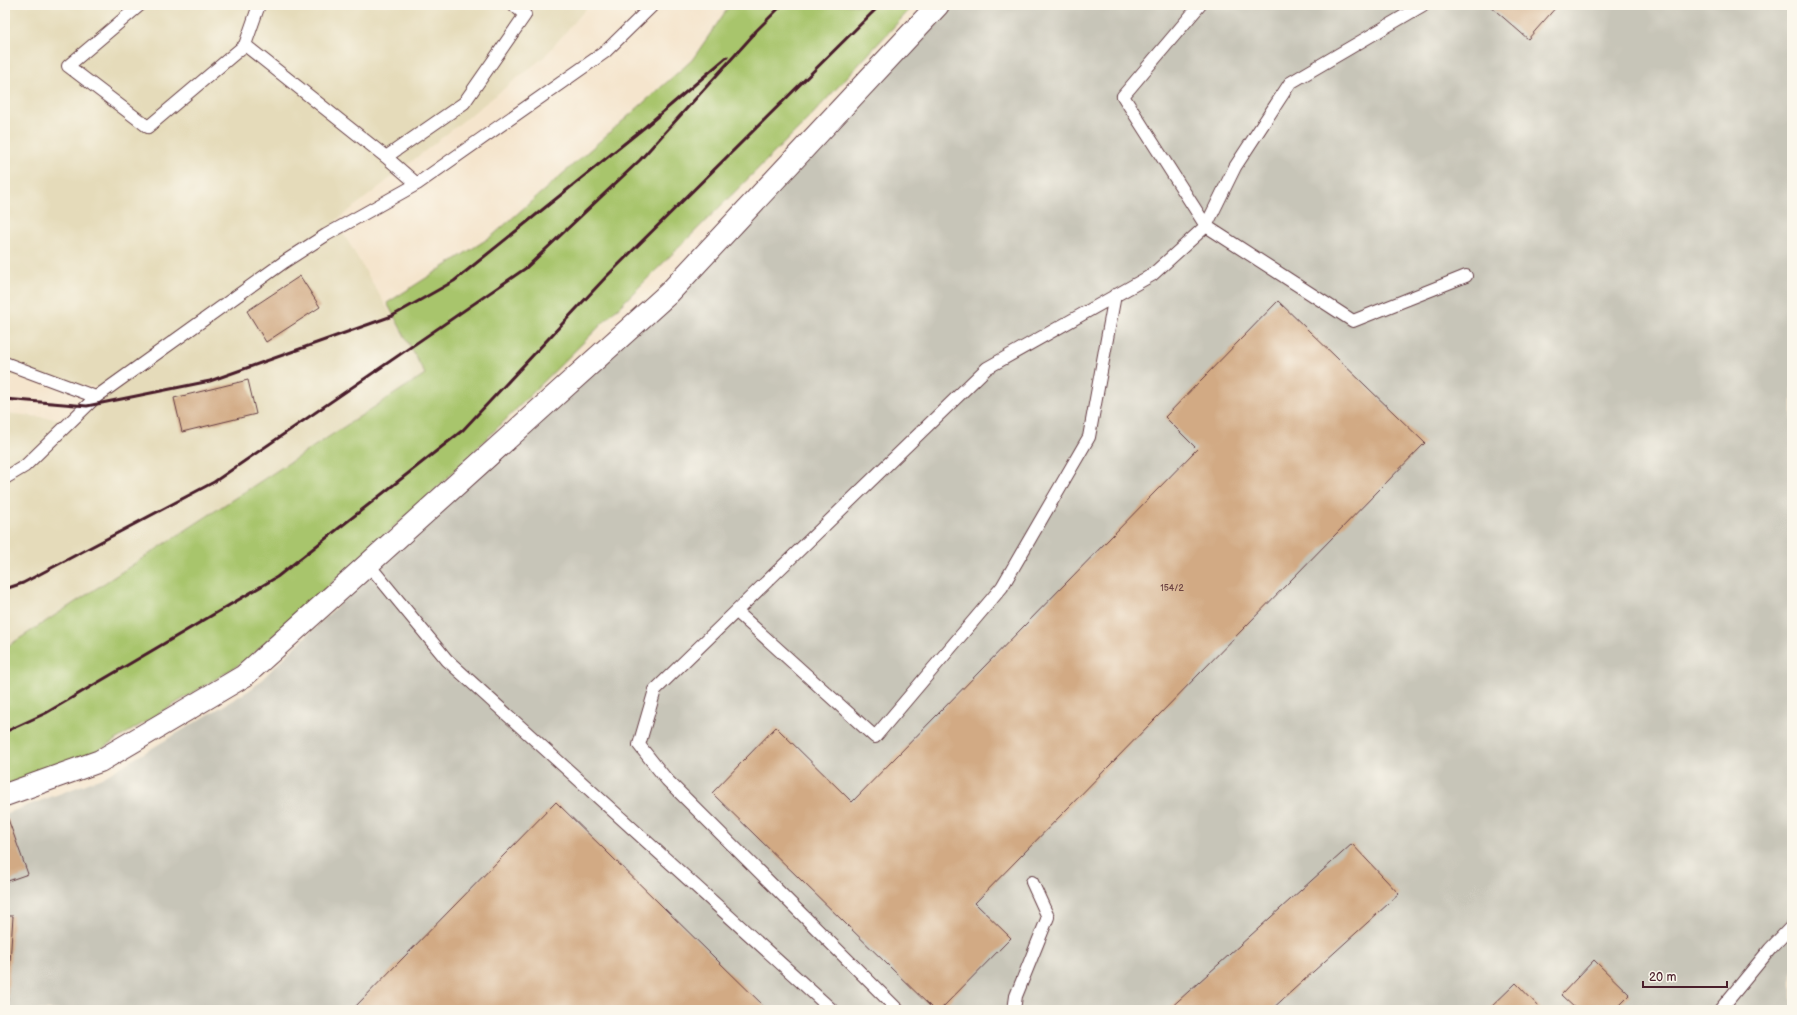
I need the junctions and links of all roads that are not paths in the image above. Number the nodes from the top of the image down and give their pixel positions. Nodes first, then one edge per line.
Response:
1 (140, 5) edge
2 (259, 5) edge
3 (514, 5) edge
4 (653, 5) edge
5 (938, 5) edge
6 (1200, 5) edge
7 (1423, 5) edge
8 (245, 45) junction
9 (386, 157) junction
10 (417, 184) junction
11 (1206, 226) junction
12 (1466, 276) dead end
13 (1115, 295) junction
14 (5, 363) edge
15 (96, 397) junction
16 (5, 478) edge
17 (369, 565) junction
18 (737, 612) junction
19 (5, 795) edge
20 (1032, 882) dead end
21 (1792, 926) edge
22 (832, 1010) edge
23 (898, 1010) edge
24 (1014, 1010) edge
25 (1720, 1010) edge

1 - 8 lane
2 - 8 lane
3 - 9 lane
4 - 10 lane
5 - 17 street
6 - 11 lane
7 - 11 lane
8 - 9 lane
9 - 10 lane
10 - 15 lane
11 - 12 lane
11 - 13 lane
13 - 18 lane
13 - 18 lane
14 - 15 lane
15 - 16 lane
17 - 19 street
17 - 22 lane
18 - 23 lane
20 - 24 lane
21 - 25 lane

